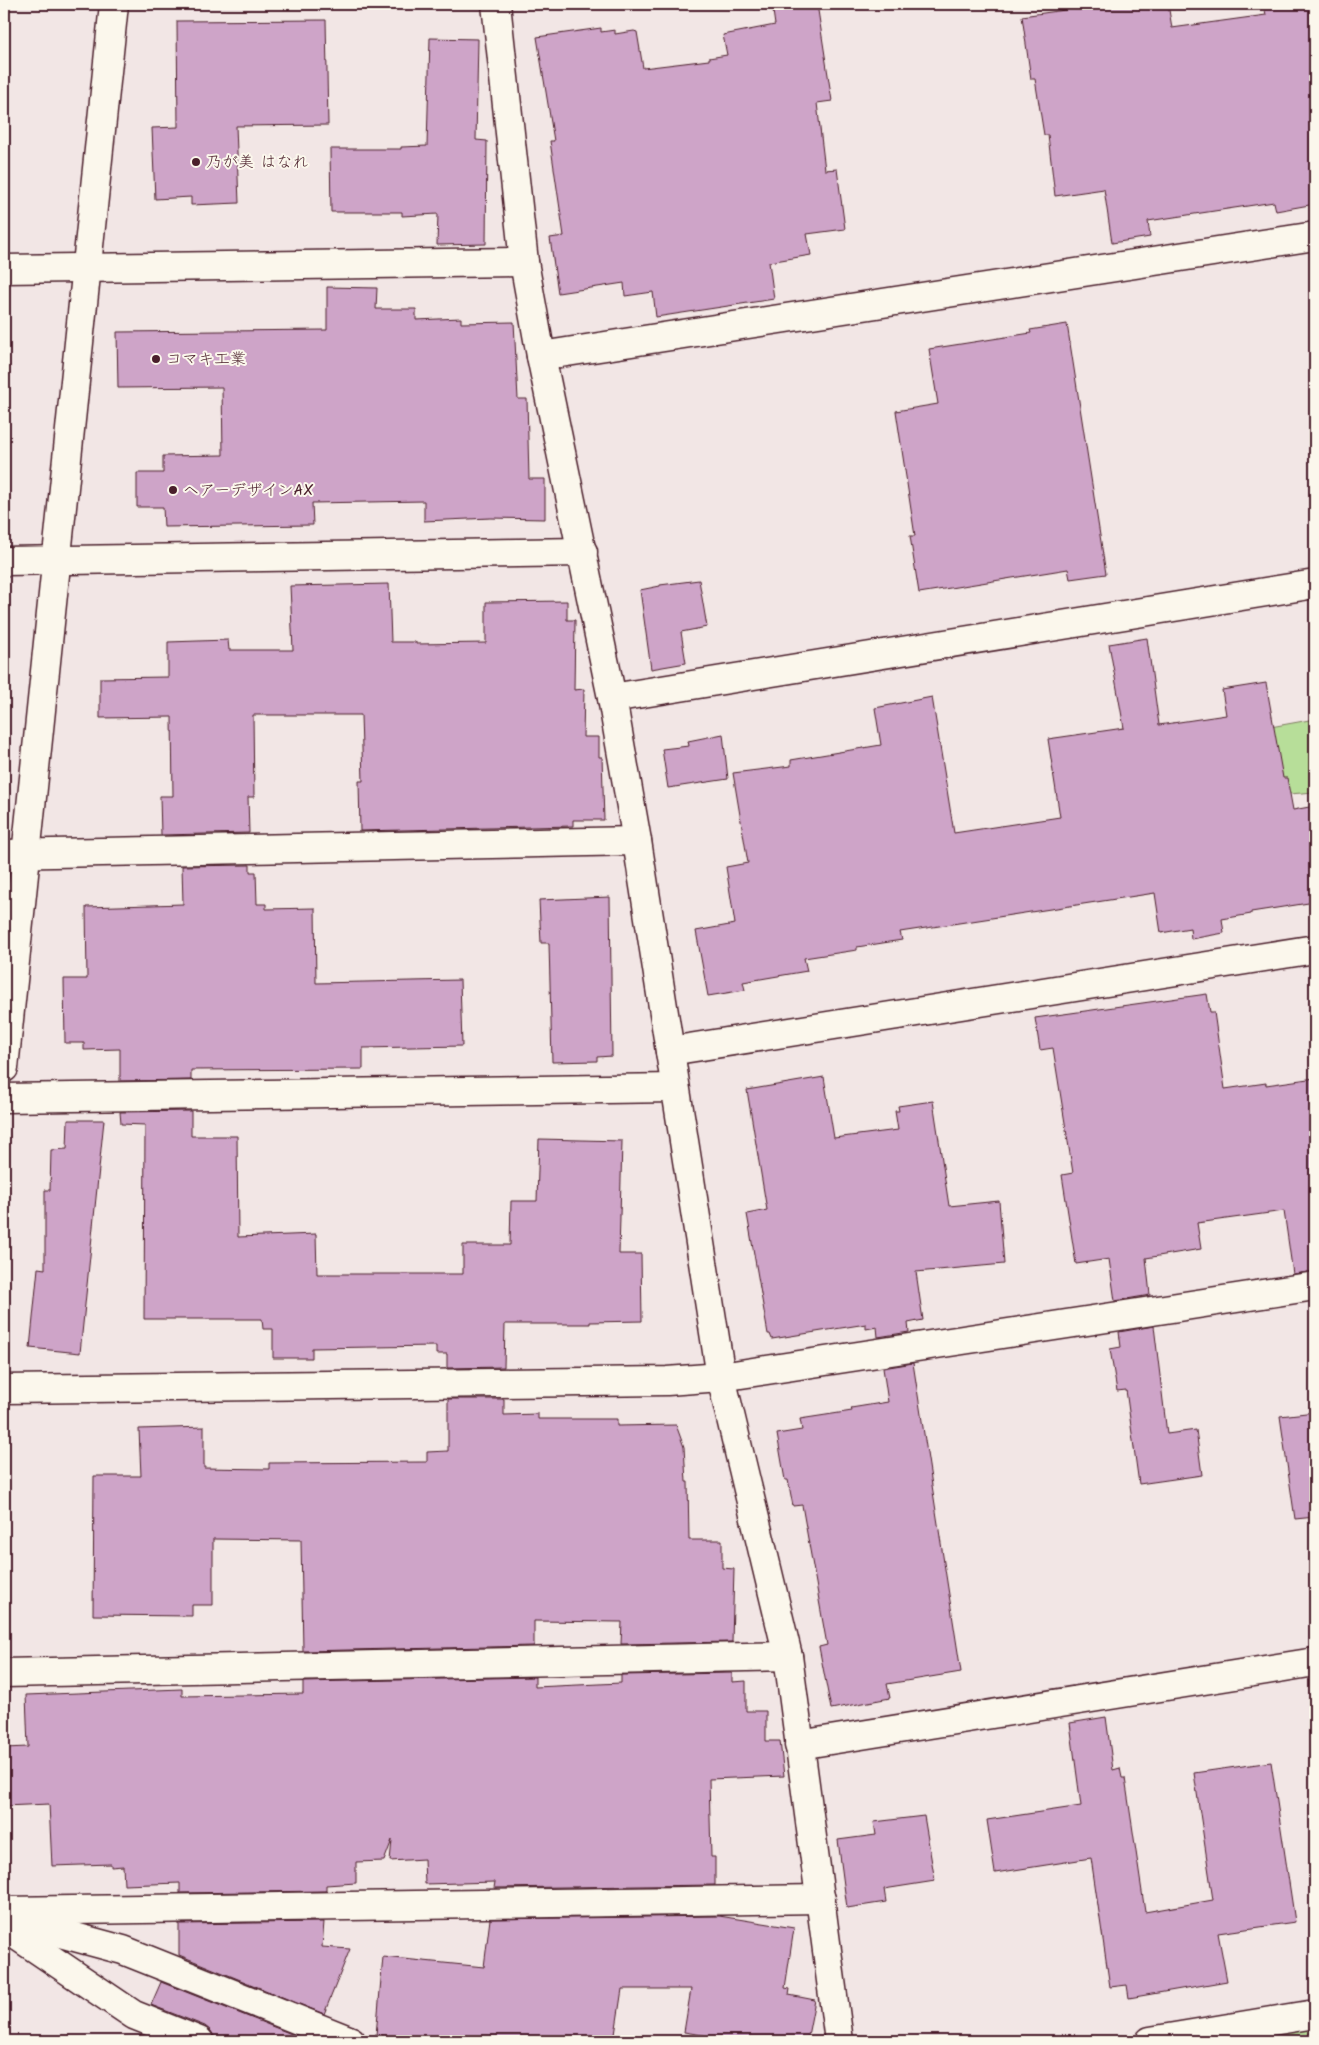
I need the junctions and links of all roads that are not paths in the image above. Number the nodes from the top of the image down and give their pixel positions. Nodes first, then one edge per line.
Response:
1 (114, 4) edge
2 (496, 4) edge
3 (1315, 236) edge
4 (524, 262) junction
5 (85, 268) junction
6 (4, 269) edge
7 (541, 356) junction
8 (583, 552) junction
9 (56, 560) junction
10 (4, 561) edge
11 (1315, 584) edge
12 (612, 698) junction
13 (637, 842) junction
14 (15, 853) edge
15 (1315, 949) edge
16 (670, 1051) junction
17 (4, 1068) edge
18 (675, 1088) junction
19 (4, 1098) edge
20 (1315, 1286) edge
21 (720, 1377) junction
22 (4, 1389) edge
23 (788, 1656) junction
24 (1315, 1662) edge
25 (4, 1673) edge
26 (799, 1745) junction
27 (820, 1899) junction
28 (4, 1911) edge
29 (4, 1918) edge
30 (4, 1927) edge
31 (1315, 2014) edge
32 (199, 2041) edge
33 (351, 2041) edge
34 (839, 2041) edge
35 (1150, 2041) edge

1 - 5 street
2 - 4 street
3 - 7 street
4 - 5 street
4 - 7 street
5 - 6 street
5 - 9 street
7 - 8 street
8 - 9 street
8 - 12 street
9 - 10 street
9 - 14 street
11 - 12 street
12 - 13 street
13 - 14 street
13 - 16 street
14 - 17 street
15 - 16 street
16 - 18 street
18 - 19 street
18 - 21 street
20 - 21 street
21 - 22 street
21 - 23 street
23 - 25 street
23 - 26 street
24 - 26 street
26 - 27 street
27 - 28 street
27 - 34 street
29 - 33 street
30 - 32 street
31 - 35 street

